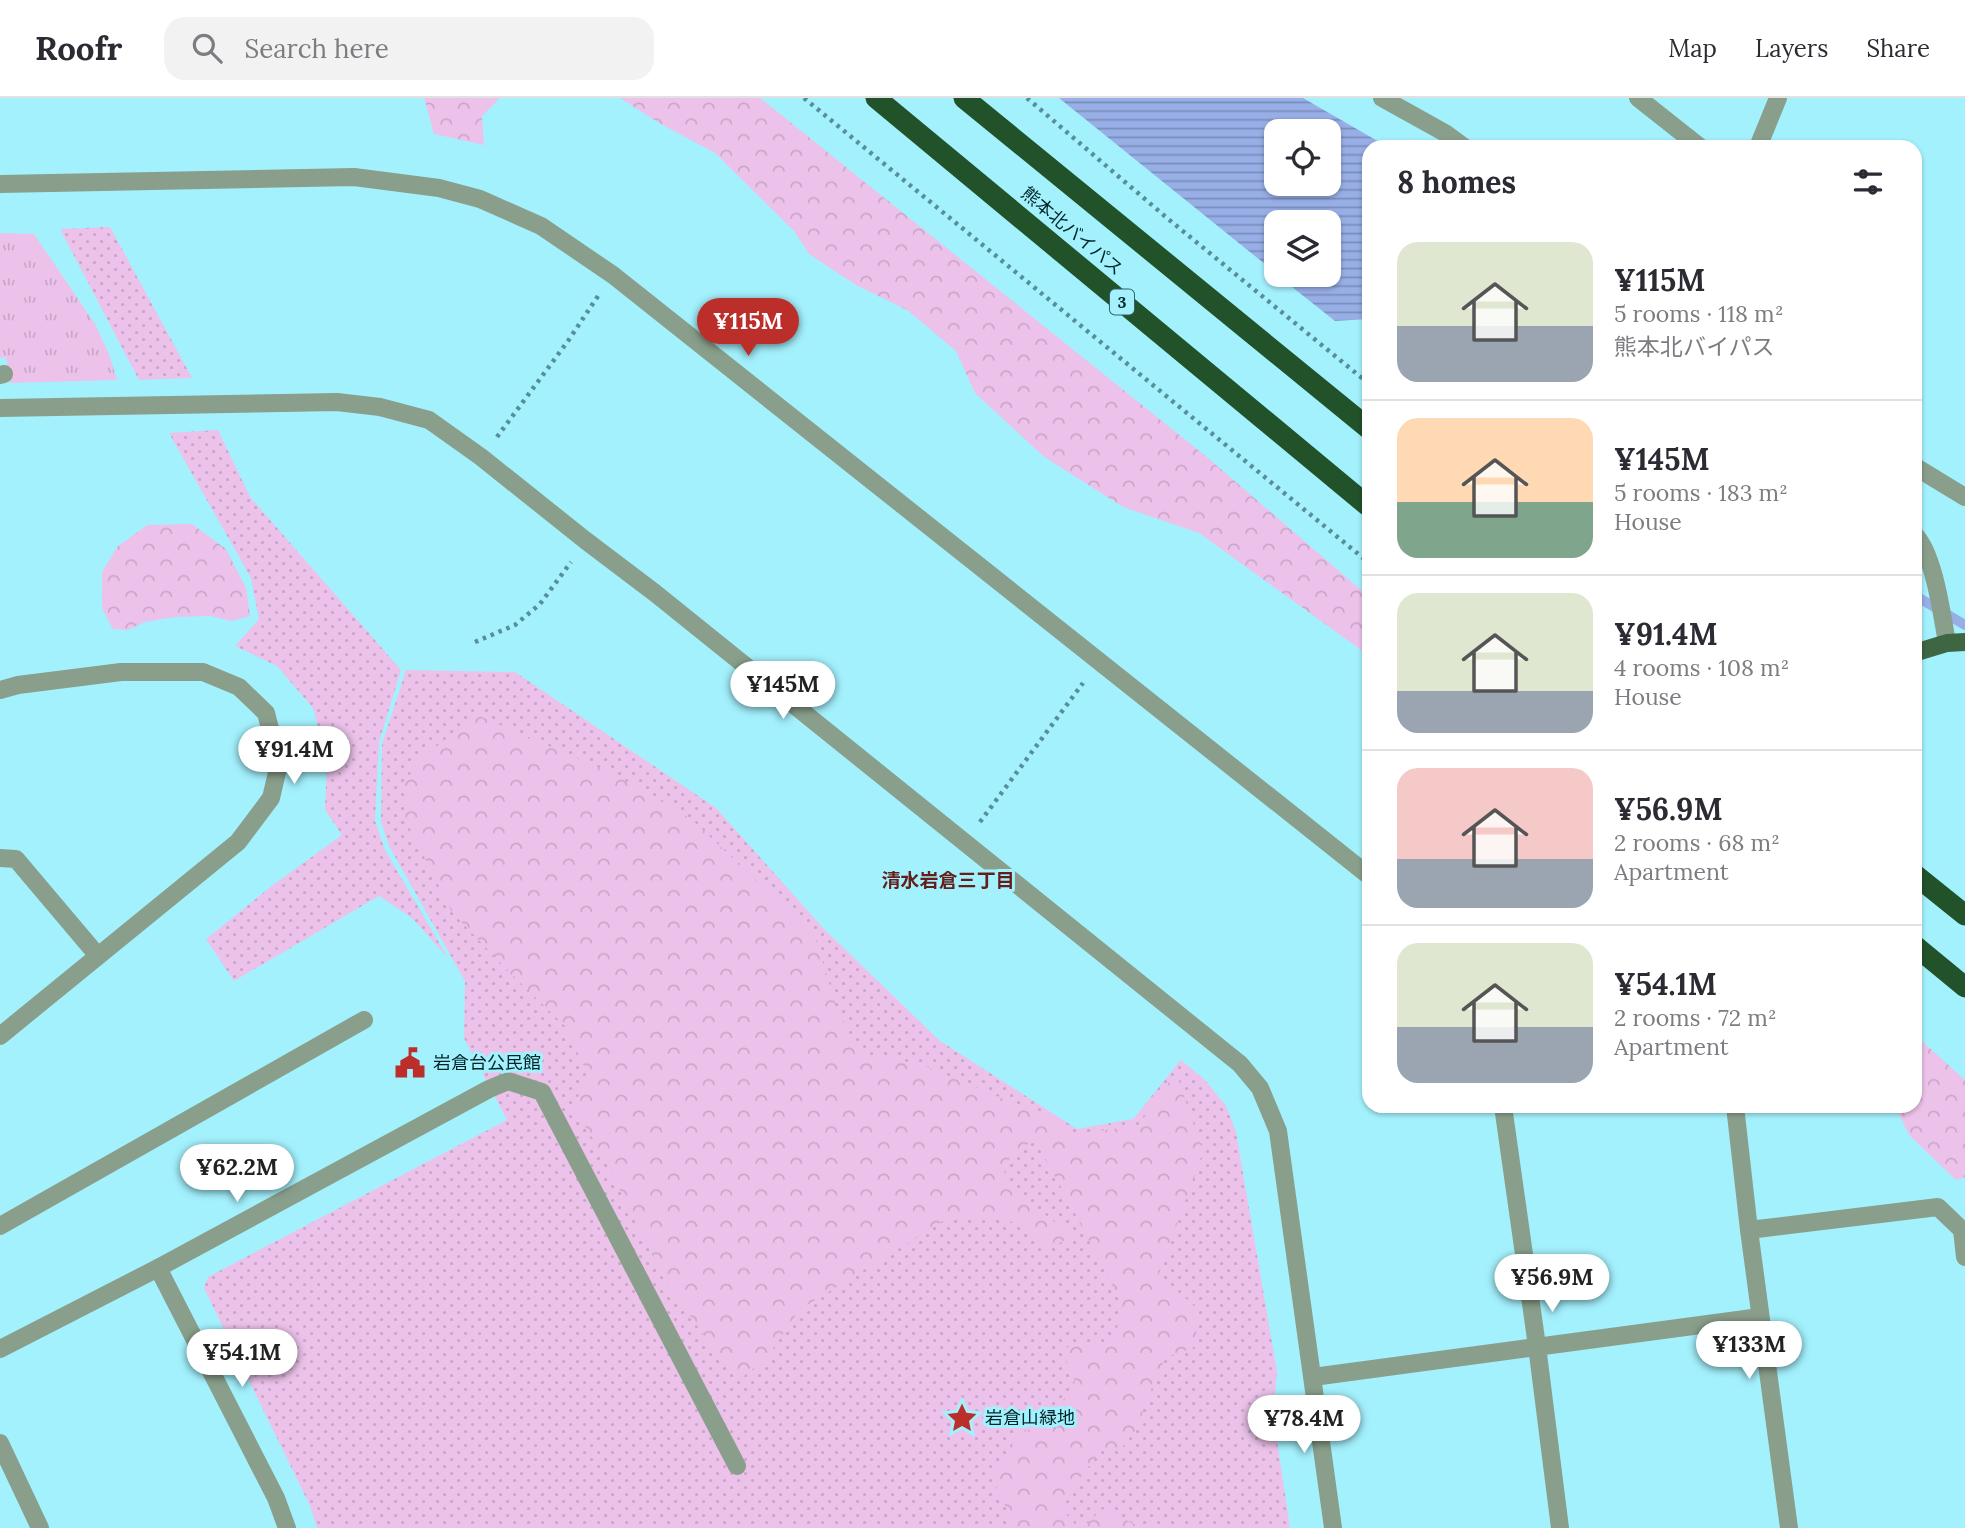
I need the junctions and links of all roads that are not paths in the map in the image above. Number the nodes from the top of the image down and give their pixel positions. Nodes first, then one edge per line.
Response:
1 (876, 98) edge
2 (964, 98) edge
3 (1382, 98) edge
4 (1638, 98) edge
5 (1777, 98) edge
6 (1454, 140) edge
7 (1691, 140) edge
8 (1761, 140) edge
9 (0, 184) edge
10 (0, 408) edge
11 (1362, 423) edge
12 (1922, 471) edge
13 (1965, 497) edge
14 (1362, 501) edge
15 (1922, 543) edge
16 (1956, 643) edge
17 (1922, 651) edge
18 (0, 690) edge
19 (0, 858) edge
20 (1362, 870) edge
21 (1922, 880) edge
22 (1965, 915) edge
23 (1922, 952) edge
24 (98, 956) junction
25 (1965, 987) edge
26 (363, 1020) dead end
27 (0, 1036) edge
28 (1504, 1113) edge
29 (1736, 1113) edge
30 (0, 1226) edge
31 (1749, 1230) junction
32 (1965, 1258) edge
33 (158, 1268) junction
34 (1760, 1317) junction
35 (1537, 1346) junction
36 (0, 1349) edge
37 (1313, 1377) junction
38 (0, 1443) edge
39 (5, 1466) edge
40 (737, 1466) dead end
41 (40, 1528) edge
42 (287, 1528) edge
43 (1334, 1528) edge
44 (1560, 1528) edge
45 (1789, 1528) edge

1 - 14 highway, 熊本北バイパス / 3
2 - 11 highway, 熊本北バイパス
3 - 6 street
4 - 7 street
5 - 8 street
9 - 20 street
10 - 37 street
12 - 13 street
15 - 16 street
16 - 17 main road
18 - 24 street
19 - 24 street
21 - 22 highway
23 - 25 highway
24 - 27 street
26 - 30 street
28 - 35 street
29 - 31 street
31 - 32 street
31 - 34 street
33 - 36 street
33 - 40 street
33 - 42 street
34 - 35 street
34 - 45 street
35 - 37 street
35 - 44 street
37 - 43 street
38 - 39 street
39 - 41 street

